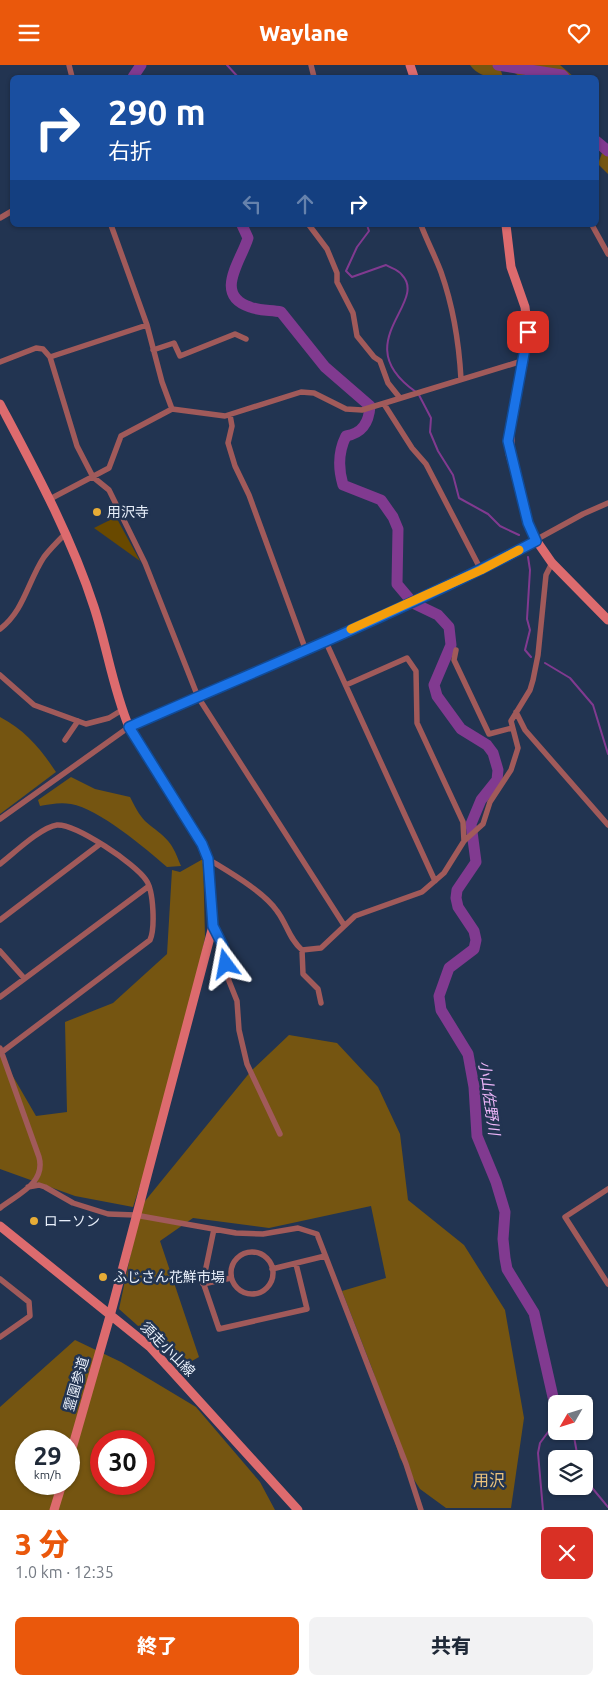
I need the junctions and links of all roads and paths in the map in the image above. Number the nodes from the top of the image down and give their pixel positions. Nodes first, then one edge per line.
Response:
1 (112, 227) edge
2 (310, 227) edge
3 (422, 227) edge
4 (506, 227) edge
5 (593, 227) edge
6 (608, 254) edge
7 (147, 325) junction
8 (246, 339) dead end
9 (153, 350) junction
10 (50, 357) junction
11 (0, 361) edge
12 (522, 361) junction
13 (461, 379) junction
14 (400, 398) junction
15 (0, 404) edge
16 (381, 405) junction
17 (172, 409) junction
18 (230, 415) junction
19 (93, 477) junction
20 (50, 499) junction
21 (608, 503) edge
22 (65, 534) junction
23 (536, 541) junction
24 (552, 563) junction
25 (481, 570) junction
26 (608, 620) edge
27 (0, 629) edge
28 (325, 640) junction
29 (306, 649) junction
30 (456, 650) dead end
31 (0, 675) edge
32 (346, 685) junction
33 (198, 697) junction
34 (122, 710) junction
35 (516, 712) junction
36 (78, 721) junction
37 (129, 727) junction
38 (512, 728) junction
39 (65, 740) dead end
40 (0, 819) edge
41 (608, 825) edge
42 (465, 839) junction
43 (100, 844) junction
44 (208, 859) junction
45 (0, 864) edge
46 (435, 881) junction
47 (149, 886) junction
48 (0, 920) edge
49 (344, 925) junction
50 (213, 926) junction
51 (302, 950) junction
52 (0, 951) edge
53 (24, 979) junction
54 (0, 997) edge
55 (321, 1003) dead end
56 (1, 1050) edge
57 (280, 1135) dead end
58 (28, 1187) junction
59 (608, 1189) edge
60 (0, 1207) edge
61 (135, 1215) junction
62 (0, 1226) edge
63 (214, 1229) junction
64 (325, 1256) junction
65 (296, 1264) junction
66 (272, 1269) junction
67 (0, 1279) edge
68 (231, 1279) junction
69 (204, 1285) junction
70 (608, 1285) edge
71 (110, 1316) junction
72 (0, 1337) edge
73 (77, 1430) edge
74 (59, 1495) edge
75 (54, 1510) edge
76 (298, 1510) edge
77 (421, 1510) edge

1 - 7 street
2 - 14 street
3 - 13 street
4 - 12 street
5 - 6 street
7 - 9 street
7 - 10 street
8 - 9 street
9 - 17 street
10 - 11 street
10 - 19 street
12 - 13 street
12 - 23 street
13 - 14 street
14 - 16 street
15 - 20 street, 霊園参道
16 - 18 street
16 - 25 street
17 - 18 street
17 - 19 street
18 - 29 street
19 - 20 street
19 - 33 street
20 - 22 street, 霊園参道
21 - 23 street
22 - 27 street
22 - 34 street, 霊園参道
23 - 24 street
23 - 25 street
24 - 26 street
24 - 35 street
25 - 28 street
28 - 29 street
28 - 32 street
29 - 33 street
30 - 38 street
31 - 36 street
32 - 42 street
32 - 46 street
33 - 37 street
33 - 49 street
34 - 36 street
34 - 37 street, 霊園参道
35 - 38 street
35 - 41 street
36 - 39 street
37 - 40 street
37 - 44 street, 霊園参道
38 - 42 street
42 - 46 street
43 - 45 street
43 - 47 street
43 - 48 street
44 - 50 street, 霊園参道
44 - 51 street
46 - 49 street
47 - 53 street
47 - 56 street
49 - 51 street
50 - 57 street
50 - 61 street, 霊園参道
51 - 55 street
52 - 53 street
53 - 54 street
56 - 58 street
58 - 60 street
58 - 61 street
59 - 70 street
61 - 63 street
61 - 71 street, 霊園参道
62 - 71 street, 須走小山線
63 - 64 street
63 - 69 street
64 - 65 street
64 - 77 street
65 - 66 street
65 - 69 street
66 - 68 street
66 - 68 street
67 - 72 street
68 - 69 street
71 - 73 street, 霊園参道
71 - 76 street, 須走小山線
74 - 75 street

